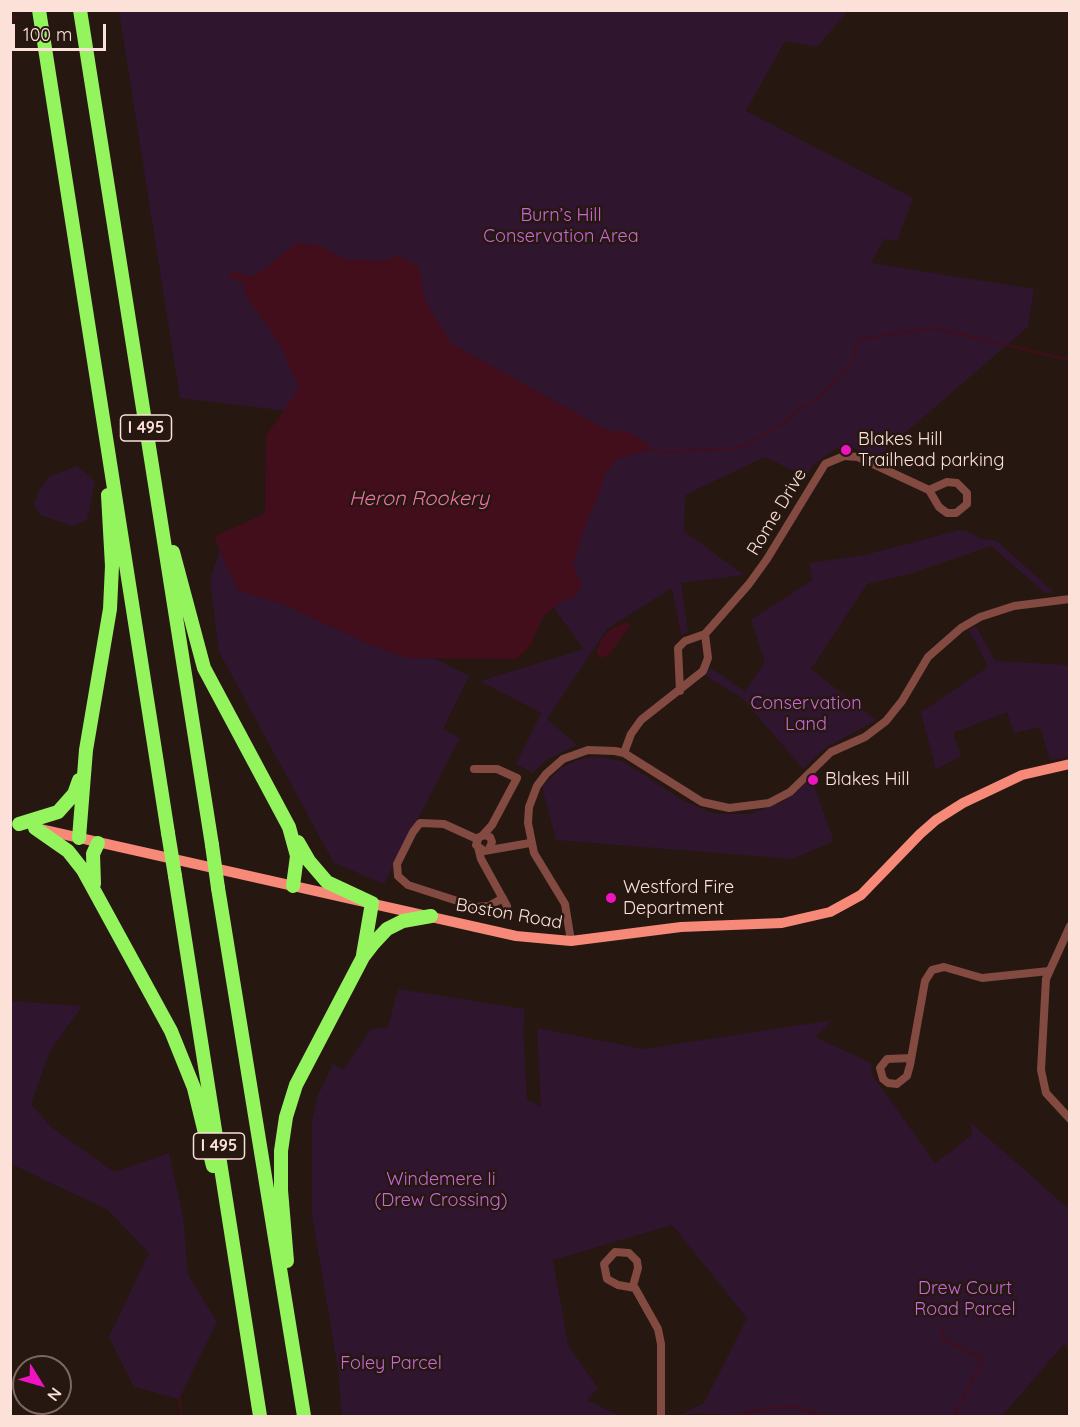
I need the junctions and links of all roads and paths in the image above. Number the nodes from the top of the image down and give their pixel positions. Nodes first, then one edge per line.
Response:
1 (39, 10) edge
2 (80, 10) edge
3 (106, 439) junction
4 (154, 481) junction
5 (929, 490) junction
6 (1070, 599) edge
7 (705, 634) junction
8 (680, 691) junction
9 (624, 753) junction
10 (85, 761) junction
11 (1070, 764) edge
12 (474, 769) dead end
13 (15, 823) edge
14 (34, 828) junction
15 (291, 831) junction
16 (79, 838) junction
17 (484, 839) junction
18 (98, 843) junction
19 (530, 843) junction
20 (510, 846) junction
21 (488, 850) junction
22 (487, 868) junction
23 (293, 886) junction
24 (95, 892) junction
25 (372, 903) junction
26 (431, 916) junction
27 (1070, 926) edge
28 (571, 941) junction
29 (363, 957) junction
30 (1049, 971) junction
31 (911, 1058) junction
32 (1070, 1119) edge
33 (229, 1219) junction
34 (633, 1286) junction
35 (292, 1344) junction
36 (261, 1416) edge
37 (304, 1416) edge
38 (661, 1416) edge

1 - 3 highway, I 495
2 - 4 highway, I 495
3 - 10 highway
3 - 33 highway, I 495, bridge
4 - 15 highway
4 - 35 highway, I 495, bridge
5 - 5 street, Rome Drive
5 - 7 street, Rome Drive
6 - 9 street
7 - 8 street
7 - 8 street, Rome Drive
8 - 9 street
9 - 19 street
10 - 13 highway
10 - 16 highway
11 - 28 main road, Boston Road
12 - 17 street
13 - 14 main road, Boston Road
14 - 16 main road, Boston Road
14 - 24 highway
15 - 23 highway
15 - 25 highway
16 - 18 main road, Boston Road
17 - 20 street
17 - 21 street
17 - 22 street
17 - 22 street
18 - 23 main road, Boston Road
18 - 24 highway
19 - 20 street
19 - 28 street
20 - 21 street
21 - 22 street
23 - 25 main road, Boston Road
24 - 33 highway
25 - 26 main road, Boston Road
25 - 29 highway
26 - 28 main road, Boston Road
26 - 29 highway
27 - 30 street
29 - 35 highway
30 - 31 street
30 - 32 street
31 - 31 street
33 - 36 highway, I 495
34 - 34 street
34 - 38 street
35 - 37 highway, I 495

